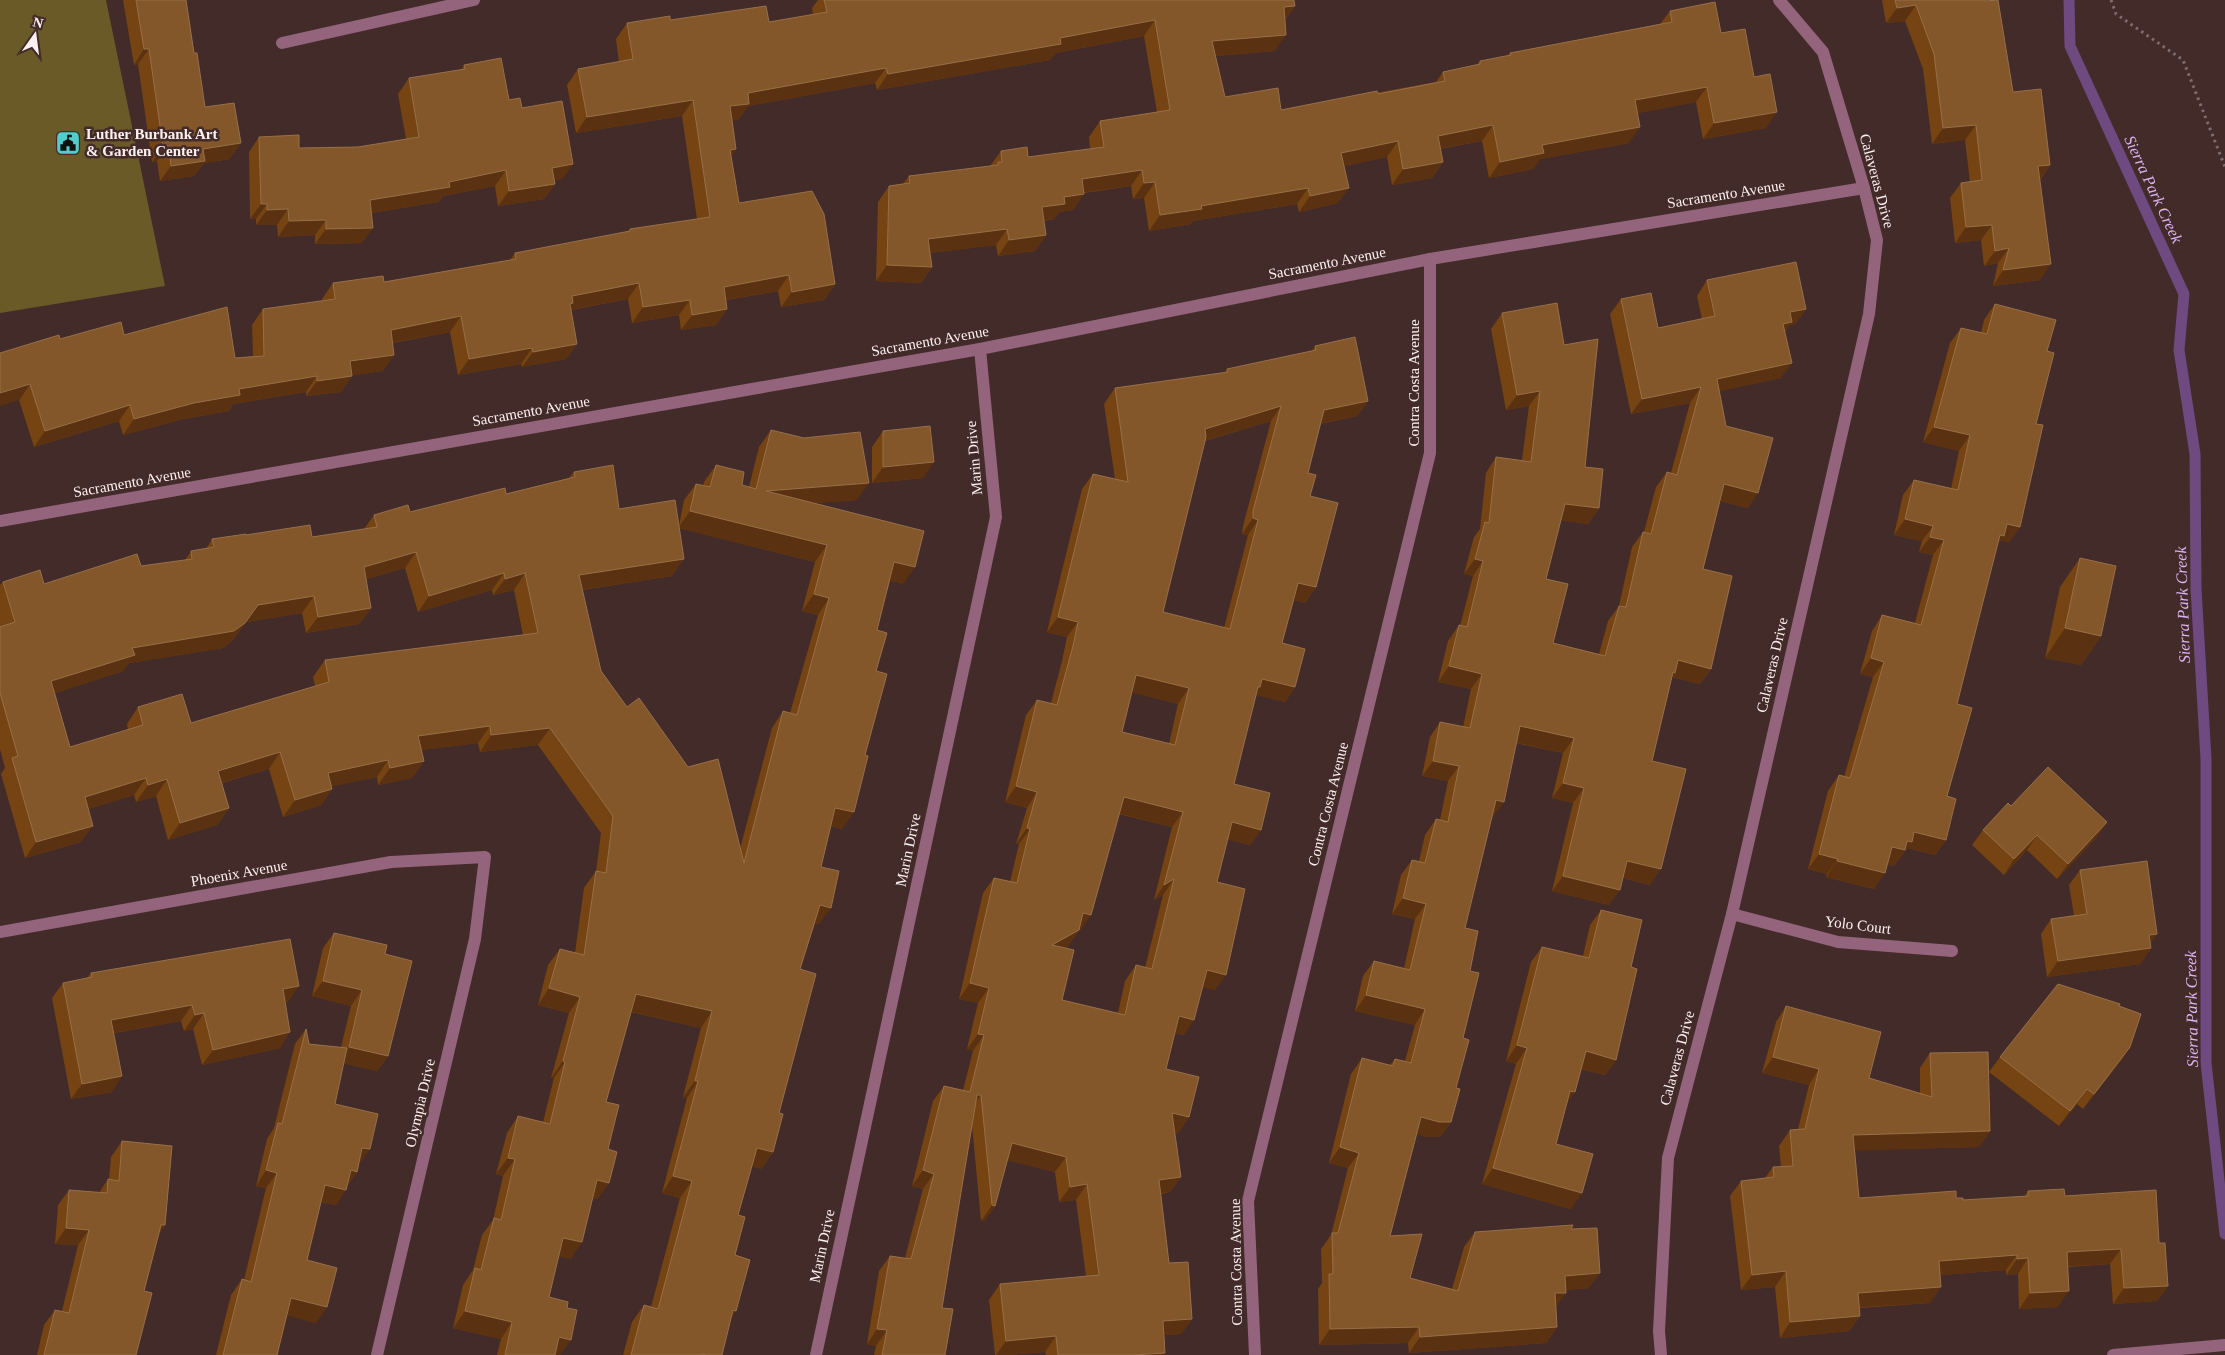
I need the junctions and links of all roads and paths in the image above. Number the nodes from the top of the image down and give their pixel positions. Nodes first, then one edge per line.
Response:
1 (474, 0) edge
2 (1779, 0) edge
3 (2111, 0) edge
4 (282, 43) dead end
5 (2225, 166) edge
6 (1864, 188) junction
7 (1430, 259) junction
8 (980, 349) junction
9 (0, 522) edge
10 (484, 857) joint
11 (1732, 914) junction
12 (0, 932) edge
13 (1952, 951) dead end
14 (2225, 1346) edge
15 (377, 1355) edge
16 (816, 1355) edge
17 (1255, 1355) edge
18 (1661, 1355) edge
19 (2113, 1355) edge

1 - 4 street
2 - 6 street, Calaveras Drive
3 - 5 path
6 - 7 street, Sacramento Avenue
6 - 11 street, Calaveras Drive
7 - 8 street, Sacramento Avenue
7 - 17 street, Contra Costa Avenue
8 - 9 street, Sacramento Avenue
8 - 16 street, Marin Drive
10 - 12 street, Phoenix Avenue
10 - 15 street, Olympia Drive
11 - 13 street, Yolo Court
11 - 18 street, Calaveras Drive
14 - 19 street

